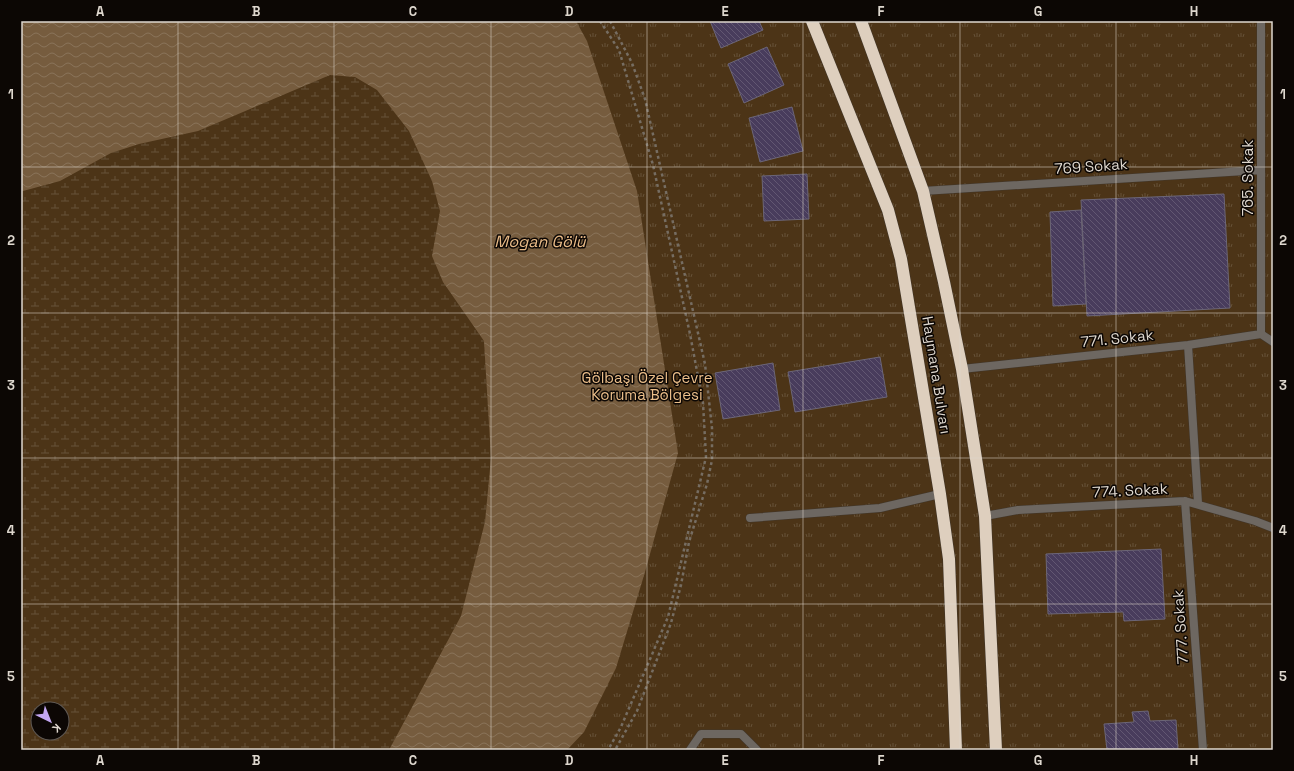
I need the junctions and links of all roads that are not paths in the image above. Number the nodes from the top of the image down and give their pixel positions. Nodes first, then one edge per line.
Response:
1 (812, 21) edge
2 (861, 21) edge
3 (1261, 21) edge
4 (1261, 170) junction
5 (923, 191) junction
6 (1261, 334) junction
7 (1273, 342) edge
8 (1188, 345) junction
9 (962, 369) junction
10 (940, 494) junction
11 (1185, 501) junction
12 (1198, 504) junction
13 (985, 516) junction
14 (750, 518) dead end
15 (1273, 528) edge
16 (690, 750) edge
17 (757, 750) edge
18 (956, 750) edge
19 (996, 750) edge
20 (1203, 750) edge

1 - 10 highway, Haymana Bulvarı
2 - 5 highway, Haymana Bulvarı
3 - 4 street, 765. Sokak
4 - 5 street, 769 Sokak
4 - 6 street, 765. Sokak
5 - 9 highway, Haymana Bulvarı
6 - 7 street
6 - 8 street, 771. Sokak
8 - 9 street, 771. Sokak
8 - 12 street
9 - 13 highway, Haymana Bulvarı
10 - 14 street
10 - 18 highway, Haymana Bulvarı
11 - 12 street, 774. Sokak
11 - 13 street, 774. Sokak
11 - 20 street, 777. Sokak
12 - 15 street, 774. Sokak
13 - 19 highway, Haymana Bulvarı
16 - 17 street

